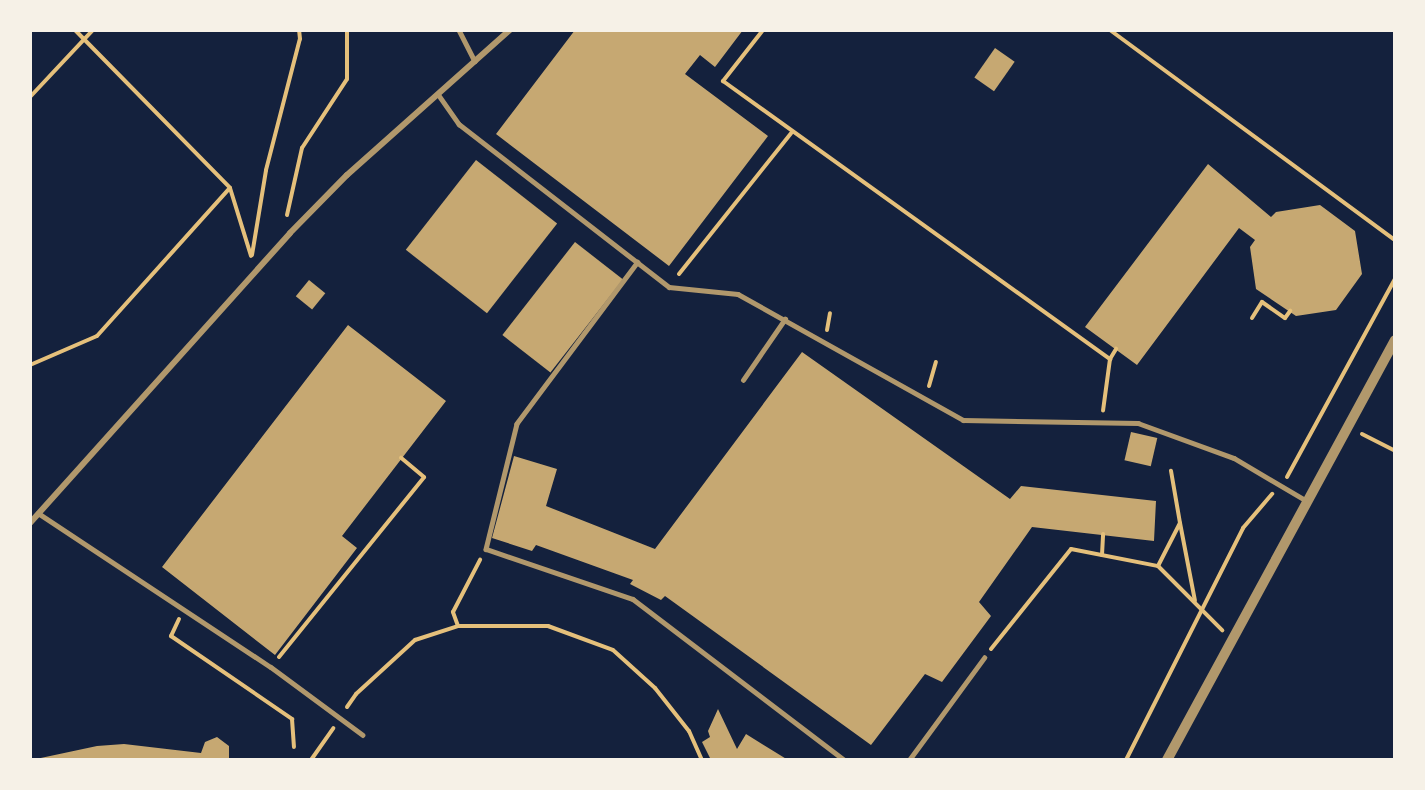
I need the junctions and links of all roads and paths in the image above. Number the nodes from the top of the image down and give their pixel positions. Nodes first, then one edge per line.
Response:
1 (75, 30) edge
2 (93, 30) edge
3 (298, 30) edge
4 (347, 30) edge
5 (459, 30) edge
6 (510, 30) edge
7 (763, 30) edge
8 (1110, 30) edge
9 (84, 39) junction
10 (475, 61) junction
11 (438, 94) junction
12 (30, 97) edge
13 (791, 133) junction
14 (230, 188) junction
15 (1395, 240) edge
16 (281, 243) junction
17 (251, 258) junction
18 (638, 262) junction
19 (260, 268) junction
20 (1395, 279) edge
21 (669, 287) junction
22 (1290, 311) dead end
23 (1252, 318) dead end
24 (785, 319) junction
25 (1395, 340) edge
26 (1116, 350) dead end
27 (1110, 359) junction
28 (936, 362) dead end
29 (30, 365) edge
30 (743, 380) dead end
31 (925, 401) junction
32 (1101, 424) junction
33 (1347, 428) junction
34 (1395, 451) edge
35 (401, 458) dead end
36 (1171, 471) dead end
37 (1281, 486) junction
38 (1307, 501) junction
39 (38, 513) junction
40 (30, 523) edge
41 (1180, 523) junction
42 (1103, 534) dead end
43 (486, 549) junction
44 (1102, 555) junction
45 (1158, 566) junction
46 (1195, 603) junction
47 (1201, 609) junction
48 (184, 610) junction
49 (458, 626) junction
50 (1231, 639) junction
51 (984, 658) joint
52 (271, 667) junction
53 (356, 694) dead end
54 (363, 735) dead end
55 (327, 737) dead end
56 (294, 747) dead end
57 (311, 760) edge
58 (702, 760) edge
59 (844, 760) edge
60 (909, 760) edge
61 (1126, 760) edge
62 (1167, 760) edge

1 - 9 path
2 - 9 path
3 - 17 path
4 - 16 path
5 - 10 lane
6 - 10 street
7 - 13 path
8 - 15 path
9 - 12 path
9 - 14 path
10 - 11 street
11 - 16 street
11 - 18 lane
13 - 21 path
13 - 27 path
14 - 17 path
14 - 29 path
16 - 19 street
17 - 19 path
18 - 21 lane
18 - 43 lane
19 - 39 street
20 - 37 path
21 - 24 lane
22 - 23 path
24 - 30 lane
24 - 31 lane
25 - 33 street
26 - 27 path
27 - 32 path
28 - 31 path
31 - 32 lane
32 - 37 lane
33 - 34 path
33 - 38 street
35 - 52 path
36 - 41 path
37 - 38 lane
37 - 47 path
38 - 50 street
39 - 40 street
39 - 48 lane
41 - 45 path
41 - 46 path
42 - 44 path
43 - 49 path
43 - 59 lane
44 - 45 path
44 - 51 path
45 - 46 path
46 - 47 path
47 - 50 path
47 - 61 path
48 - 52 lane
48 - 56 path
49 - 53 path
49 - 58 path
50 - 62 street
51 - 60 lane
52 - 54 lane
55 - 57 path

